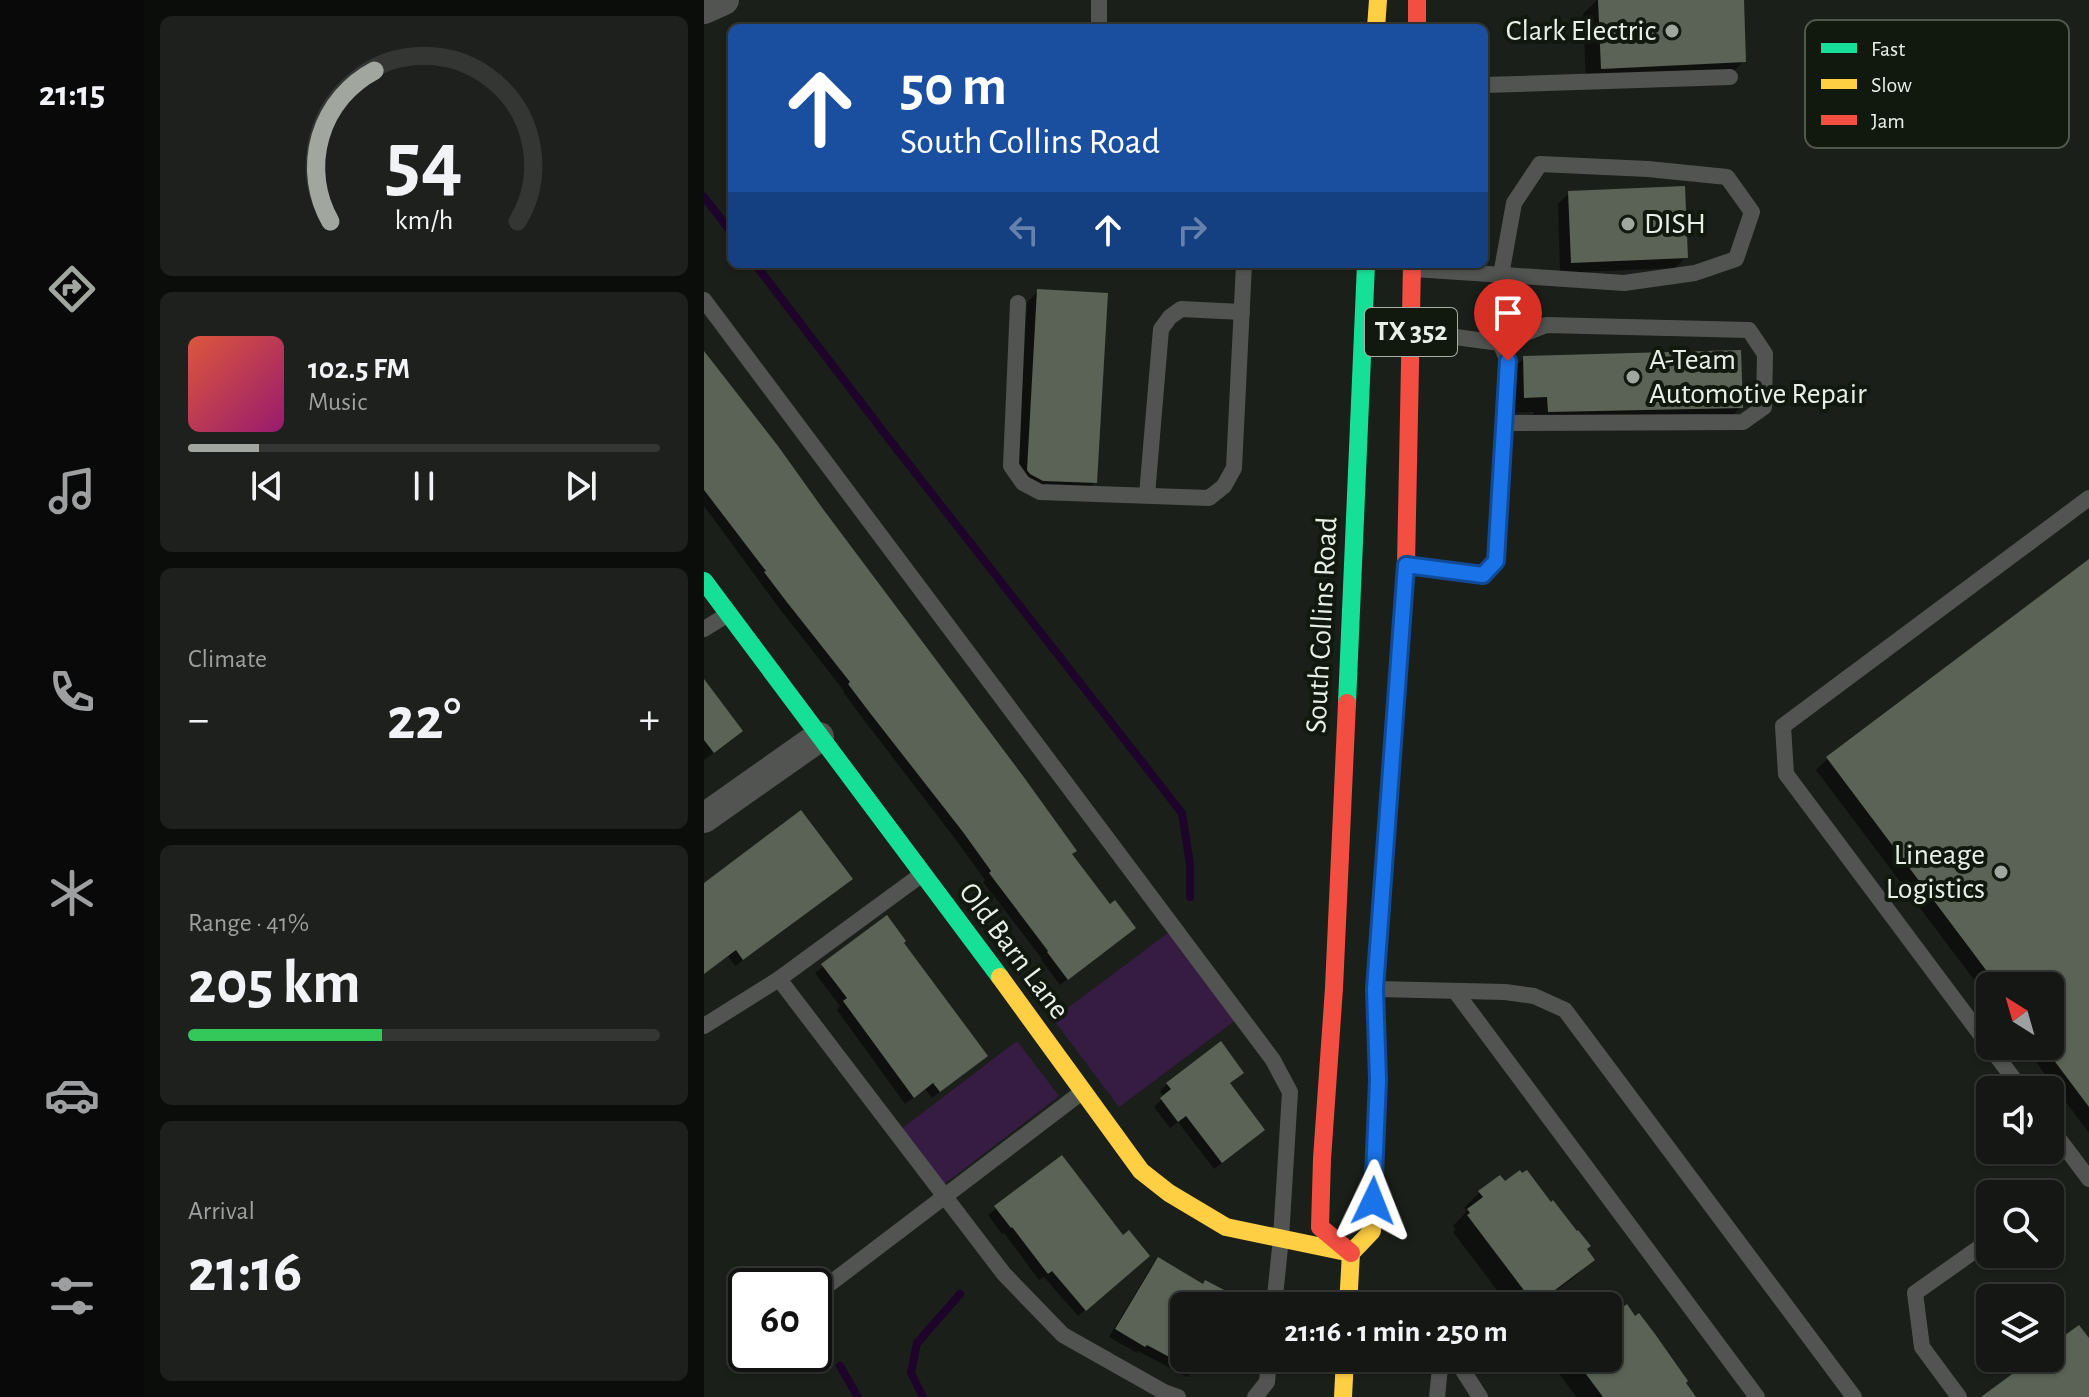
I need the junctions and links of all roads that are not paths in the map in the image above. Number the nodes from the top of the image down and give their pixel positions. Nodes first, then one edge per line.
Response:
1 (724, 0) edge
2 (1099, 0) edge
3 (1378, 0) edge
4 (1417, 0) edge
5 (704, 9) edge
6 (1099, 24) edge
7 (1376, 24) edge
8 (1417, 24) edge
9 (1730, 77) dead end
10 (1488, 85) edge
11 (1244, 268) edge
12 (1364, 268) edge
13 (1412, 268) edge
14 (1432, 268) edge
15 (1501, 275) junction
16 (704, 300) edge
17 (1018, 303) dead end
18 (1242, 312) junction
19 (1411, 331) junction
20 (1500, 343) junction
21 (1504, 423) junction
22 (1147, 495) junction
23 (2089, 498) edge
24 (1406, 565) junction
25 (704, 581) edge
26 (728, 614) junction
27 (704, 629) edge
28 (819, 737) junction
29 (704, 818) edge
30 (922, 874) junction
31 (779, 979) junction
32 (1354, 989) junction
33 (1455, 991) junction
34 (704, 1026) edge
35 (2012, 1076) edge
36 (1083, 1091) junction
37 (2064, 1146) edge
38 (2089, 1179) edge
39 (944, 1195) junction
40 (1281, 1238) junction
41 (1976, 1250) edge
42 (1351, 1253) junction
43 (832, 1282) edge
44 (1275, 1292) edge
45 (1349, 1292) edge
46 (1268, 1372) edge
47 (1344, 1372) edge
48 (1440, 1372) edge
49 (1464, 1372) edge
50 (1178, 1397) edge
51 (1255, 1397) edge
52 (1343, 1397) edge
53 (1437, 1397) edge
54 (1480, 1397) edge
55 (1757, 1397) edge
56 (1854, 1397) edge
57 (1959, 1397) edge

1 - 5 street
2 - 6 lane
3 - 7 main road
4 - 8 main road
9 - 10 lane
11 - 18 lane
12 - 32 main road, South Collins Road / TX 352
13 - 19 main road, South Collins Road / TX 352
14 - 15 lane
15 - 15 lane
16 - 40 lane
17 - 22 lane
18 - 22 lane
18 - 22 lane
19 - 20 lane
19 - 24 main road, South Collins Road / TX 352
20 - 21 lane
20 - 21 lane
21 - 24 lane
23 - 35 lane
24 - 32 main road, South Collins Road / TX 352
25 - 26 main road, Old Barn Lane
26 - 27 lane
26 - 28 main road, Old Barn Lane
28 - 29 street
28 - 30 main road, Old Barn Lane
30 - 31 lane
30 - 36 main road, Old Barn Lane
31 - 34 lane
31 - 39 lane
32 - 33 lane
32 - 42 main road, South Collins Road / TX 352
32 - 42 main road, TX 352
33 - 55 lane
33 - 56 lane
36 - 39 lane
36 - 40 main road, Old Barn Lane
37 - 38 lane
39 - 43 lane
39 - 50 lane
40 - 42 main road, Old Barn Lane
40 - 44 lane
41 - 57 lane
42 - 45 main road
46 - 51 lane
47 - 52 main road
48 - 53 lane
49 - 54 lane

